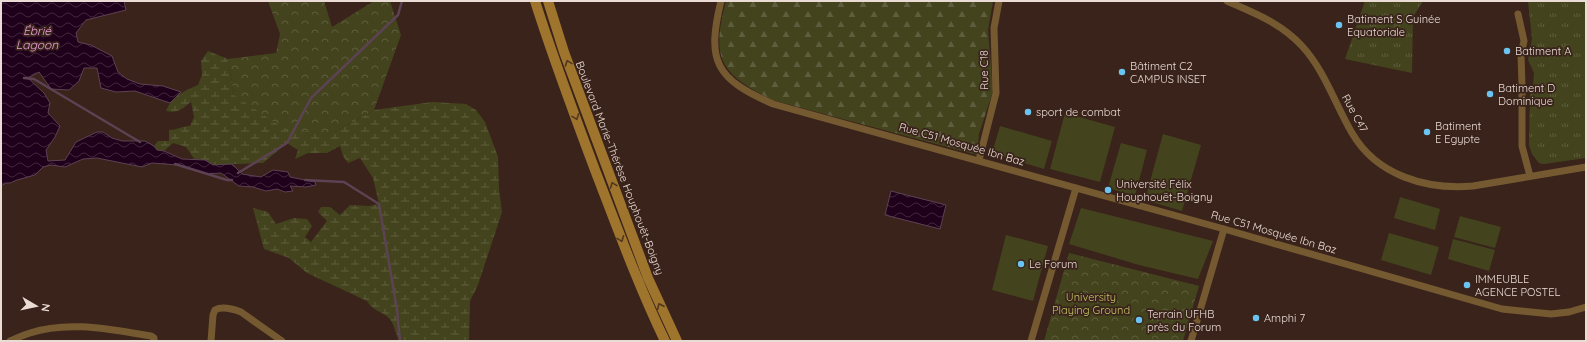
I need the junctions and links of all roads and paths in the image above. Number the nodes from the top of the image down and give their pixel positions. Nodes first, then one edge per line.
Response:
1 (535, 1) edge
2 (548, 1) edge
3 (721, 1) edge
4 (999, 1) edge
5 (1227, 1) edge
6 (1518, 14) dead end
7 (979, 160) junction
8 (1586, 167) edge
9 (1530, 176) junction
10 (1076, 188) junction
11 (1224, 229) junction
12 (1586, 307) edge
13 (10, 341) edge
14 (154, 341) edge
15 (211, 341) edge
16 (282, 341) edge
17 (665, 341) edge
18 (677, 341) edge
19 (1031, 341) edge
20 (1191, 341) edge

1 -> 17 main road, Boulevard Marie-Thérèse Houphouët-Boigny
18 -> 2 main road, Boulevard Marie-Thérèse Houphouët-Boigny
3 - 7 street, Rue C51 Mosquée Ibn Baz
4 - 7 street, Rue C18
5 - 9 street, Rue C47
6 - 9 street
7 - 10 street, Rue C51 Mosquée Ibn Baz
8 - 9 street, Rue C47
10 - 11 street, Rue C51 Mosquée Ibn Baz
10 - 19 street
11 - 12 street, Rue C51 Mosquée Ibn Baz
11 - 20 street
13 - 14 street
15 - 16 street

